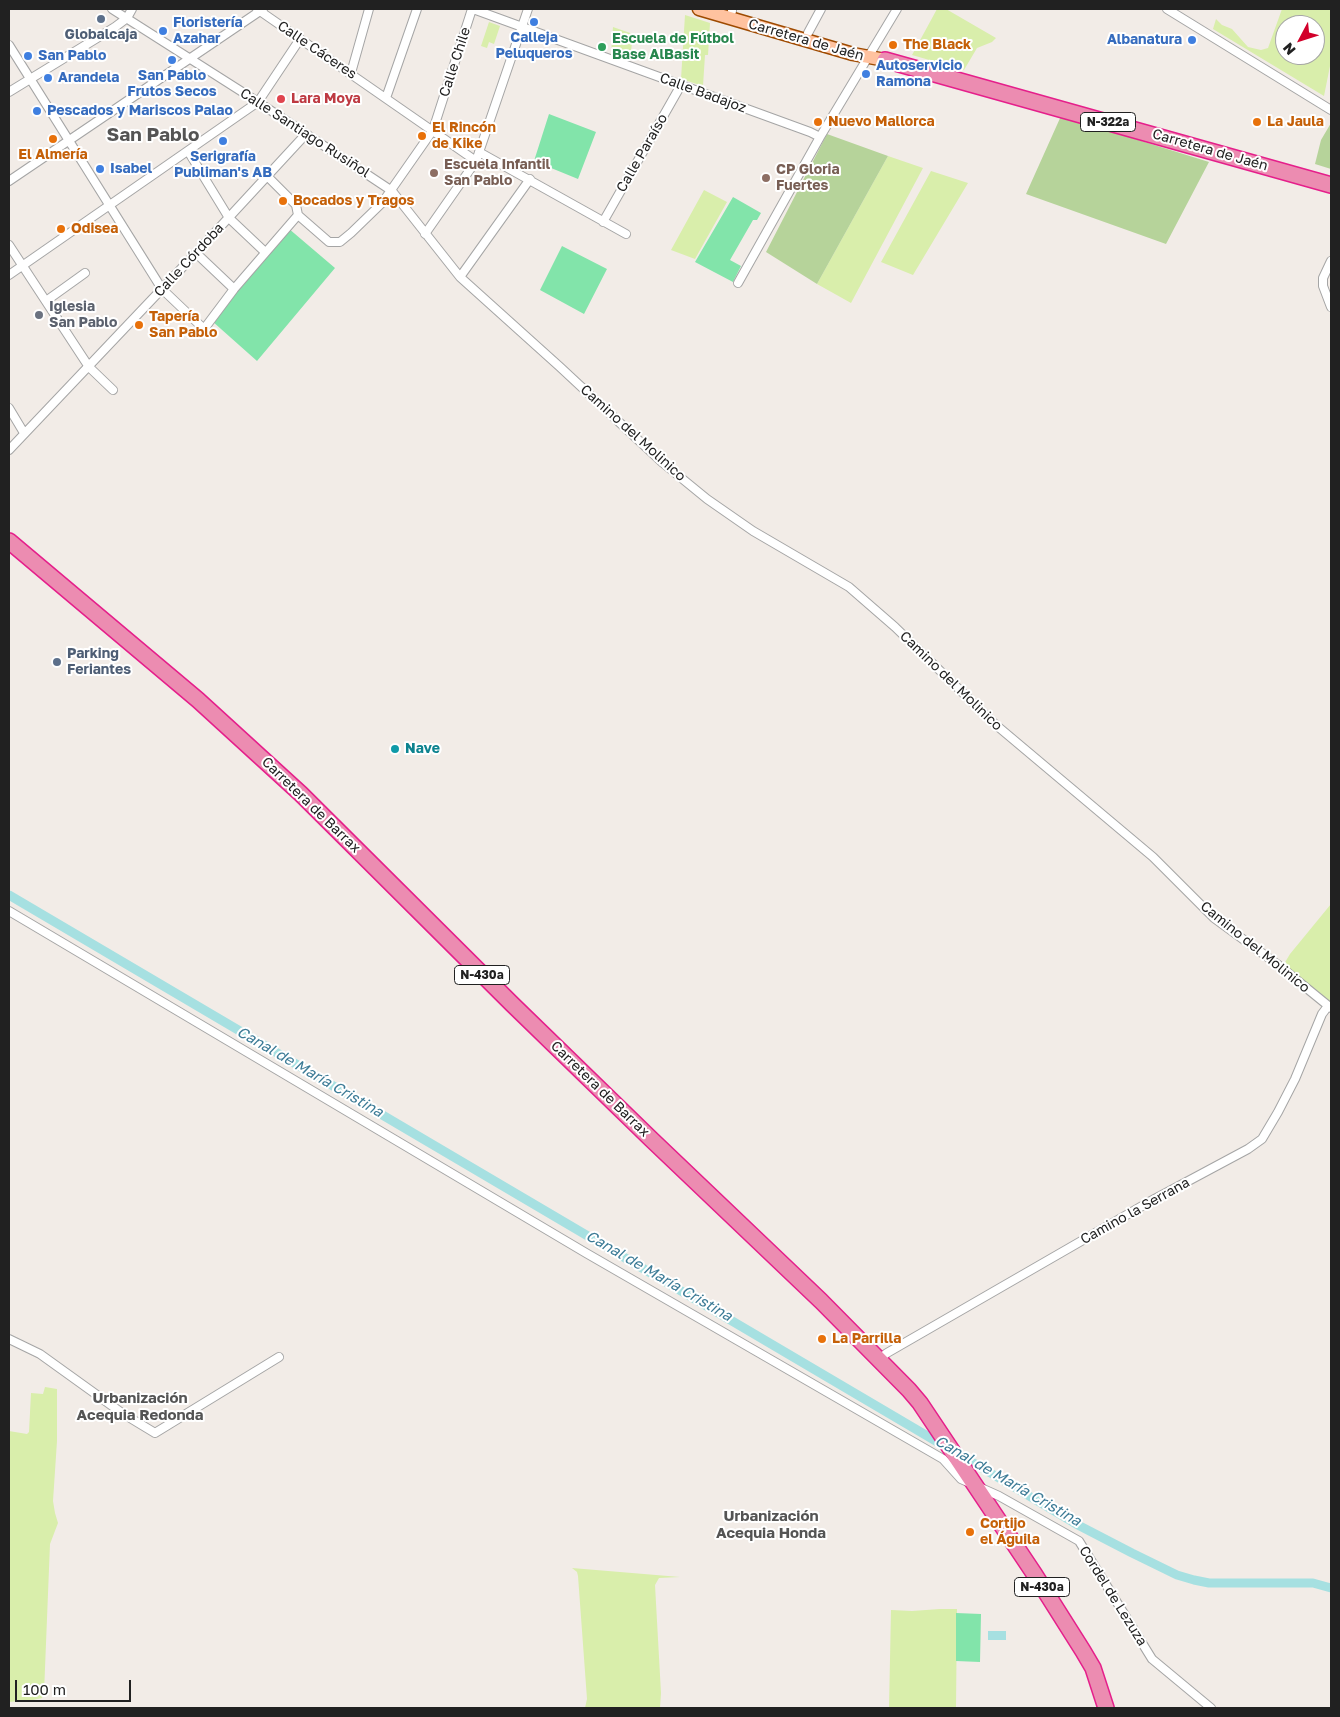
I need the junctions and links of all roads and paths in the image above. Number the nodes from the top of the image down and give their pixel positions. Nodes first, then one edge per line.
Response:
1 (112, 9) edge
2 (132, 9) edge
3 (369, 9) edge
4 (417, 9) edge
5 (472, 9) edge
6 (528, 9) edge
7 (699, 9) edge
8 (729, 9) edge
9 (821, 9) edge
10 (897, 9) edge
11 (1167, 9) edge
12 (260, 10) edge
13 (127, 18) junction
14 (522, 26) junction
15 (808, 33) junction
16 (300, 39) junction
17 (9, 46) edge
18 (870, 54) junction
19 (190, 58) junction
20 (886, 60) joint
21 (351, 73) junction
22 (30, 79) junction
23 (681, 85) junction
24 (9, 92) edge
25 (386, 98) junction
26 (258, 102) junction
27 (1331, 110) edge
28 (433, 130) junction
29 (306, 134) junction
30 (820, 137) junction
31 (68, 141) junction
32 (188, 151) junction
33 (479, 152) junction
34 (476, 161) junction
35 (267, 176) junction
36 (530, 179) junction
37 (9, 181) edge
38 (1331, 185) edge
39 (392, 191) junction
40 (110, 205) junction
41 (298, 215) junction
42 (229, 218) junction
43 (603, 222) junction
44 (425, 234) junction
45 (626, 234) dead end
46 (9, 245) edge
47 (265, 252) junction
48 (196, 253) junction
49 (1331, 261) edge
50 (23, 266) junction
51 (85, 273) dead end
52 (9, 275) edge
53 (460, 277) junction
54 (738, 283) dead end
55 (162, 289) junction
56 (234, 289) junction
57 (46, 301) junction
58 (1331, 307) edge
59 (89, 367) junction
60 (560, 367) joint
61 (113, 390) dead end
62 (9, 408) edge
63 (24, 433) junction
64 (9, 450) edge
65 (9, 541) edge
66 (9, 911) edge
67 (1330, 1007) edge
68 (9, 1338) edge
69 (279, 1357) dead end
70 (879, 1359) junction
71 (975, 1486) junction
72 (1106, 1708) edge
73 (1212, 1708) edge

1 - 13 street, Calle Santiago Rusiñol
2 - 13 street
3 - 21 street
4 - 25 street
5 - 14 street, Calle Badajoz
5 - 28 street, Calle Chile
6 - 14 street
7 - 18 main road, Carretera de Jaén
8 - 15 main road, Carretera de Jaén
9 - 15 street
10 - 18 street
11 - 27 street
12 - 16 street, Calle Cáceres
12 - 19 street
13 - 19 street, Calle Santiago Rusiñol
13 - 22 street
14 - 23 street, Calle Badajoz
14 - 33 street
15 - 18 main road, Carretera de Jaén
16 - 21 street, Calle Cáceres
16 - 26 street
17 - 22 street
18 - 20 main road, Carretera de Jaén
18 - 30 street
19 - 26 street, Calle Santiago Rusiñol
19 - 31 street
20 - 38 highway, Carretera de Jaén / N-322a
21 - 25 street, Calle Cáceres
22 - 24 street
22 - 31 street
23 - 30 street, Calle Badajoz
23 - 43 street, Calle Paraíso
25 - 28 street, Calle Cáceres
26 - 29 street, Calle Santiago Rusiñol
26 - 32 street
28 - 34 street, Calle Cáceres
28 - 39 street, Calle Chile
29 - 35 street, Calle Córdoba
29 - 39 street, Calle Santiago Rusiñol
30 - 54 street
31 - 37 street
31 - 40 street
32 - 40 street
32 - 42 street
33 - 34 street
33 - 36 street
34 - 44 street
35 - 41 street, Calle Chile
35 - 42 street, Calle Córdoba
36 - 43 street
36 - 53 street
39 - 41 street, Calle Chile
39 - 44 street, Calle Santiago Rusiñol
40 - 50 street
40 - 55 street
41 - 47 street
42 - 47 street
42 - 48 street, Calle Córdoba
43 - 45 street
44 - 53 street, Calle Santiago Rusiñol
46 - 50 street
47 - 56 street
48 - 55 street, Calle Córdoba
48 - 56 street
49 - 58 street
50 - 52 street
50 - 57 street
51 - 57 street
53 - 60 street, Calle Santiago Rusiñol
55 - 56 street
55 - 59 street, Calle Córdoba
57 - 59 street
59 - 61 street
59 - 63 street, Calle Córdoba
60 - 67 street, Camino del Molinico
62 - 63 street
63 - 64 street, Calle Córdoba
65 - 70 highway, Carretera de Barrax / N-430a
66 - 71 street, Cordel de Lezuza
67 - 70 street, Camino la Serrana
68 - 69 street
70 - 71 highway, Carretera de Barrax / N-430a
71 - 72 highway, Carretera de Barrax / N-430a
71 - 73 street, Cordel de Lezuza

